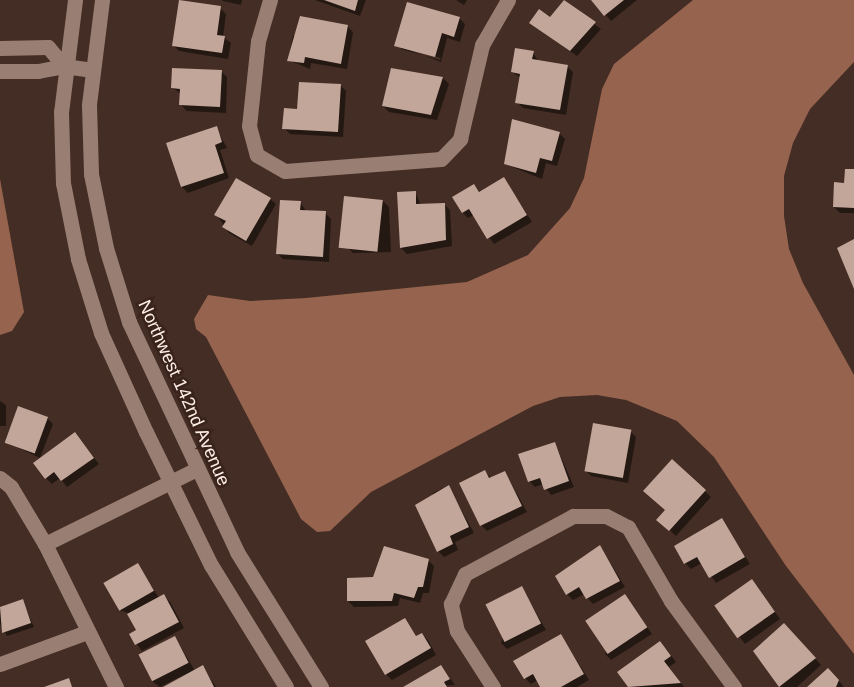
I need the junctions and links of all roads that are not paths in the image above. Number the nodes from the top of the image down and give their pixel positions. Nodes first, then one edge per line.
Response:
1 (76, 0) edge
2 (102, 0) edge
3 (270, 0) edge
4 (508, 0) edge
5 (0, 48) edge
6 (64, 66) junction
7 (93, 70) junction
8 (0, 71) edge
9 (197, 469) junction
10 (0, 478) edge
11 (170, 482) junction
12 (45, 544) junction
13 (87, 632) junction
14 (0, 664) edge
15 (116, 687) edge
16 (286, 687) edge
17 (321, 687) edge
18 (493, 687) edge
19 (734, 687) edge

1 - 6 street
2 - 7 street, Northwest 142nd Avenue
3 - 4 street
5 - 6 street
6 - 7 street
6 - 8 street
6 - 11 street
7 - 9 street, Northwest 142nd Avenue
9 - 11 street
9 - 17 street, Northwest 142nd Avenue
10 - 12 street
11 - 12 street
11 - 16 street
12 - 13 street
13 - 14 street
13 - 15 street
18 - 19 street

